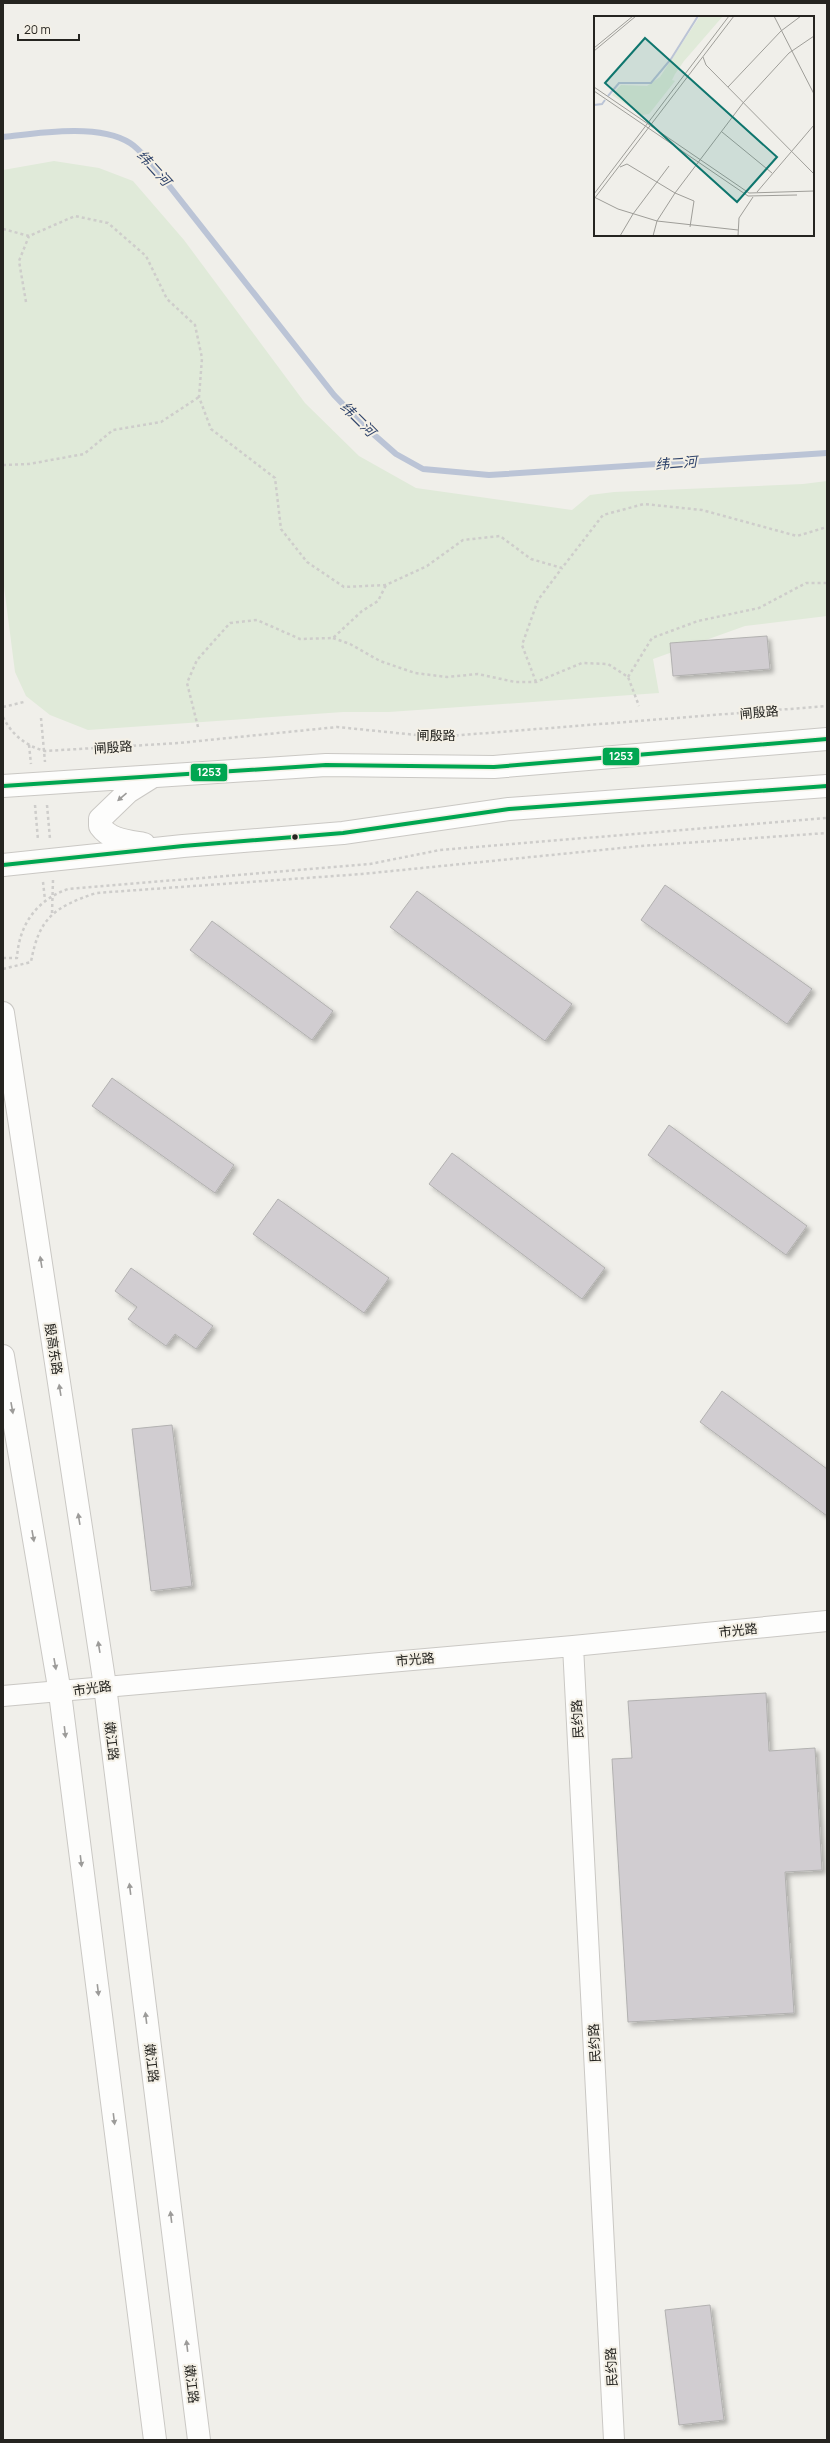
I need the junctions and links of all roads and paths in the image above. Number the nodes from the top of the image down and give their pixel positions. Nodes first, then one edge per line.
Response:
1 (3, 229) edge
2 (29, 236) junction
3 (26, 302) dead end
4 (199, 396) junction
5 (3, 465) edge
6 (827, 527) edge
7 (562, 568) junction
8 (827, 582) edge
9 (386, 585) junction
10 (333, 638) junction
11 (628, 678) junction
12 (536, 682) junction
13 (24, 702) dead end
14 (639, 706) dead end
15 (827, 706) edge
16 (3, 707) edge
17 (3, 718) edge
18 (41, 718) dead end
19 (198, 727) dead end
20 (827, 739) edge
21 (28, 745) junction
22 (45, 751) junction
23 (155, 776) junction
24 (40, 783) junction
25 (3, 786) edge
26 (827, 786) edge
27 (827, 818) edge
28 (827, 833) edge
29 (183, 846) junction
30 (46, 860) junction
31 (3, 865) edge
32 (54, 894) junction
33 (45, 900) junction
34 (52, 914) junction
35 (3, 958) edge
36 (3, 969) edge
37 (3, 1013) edge
38 (3, 1356) edge
39 (827, 1621) edge
40 (573, 1646) junction
41 (105, 1686) junction
42 (60, 1693) junction
43 (3, 1696) edge
44 (155, 2440) edge
45 (199, 2440) edge
46 (614, 2440) edge

1 - 2 path
2 - 3 path
2 - 4 path
4 - 5 path
4 - 9 path
6 - 7 path
7 - 9 path
7 - 12 path
8 - 11 path
9 - 10 path
10 - 12 path
10 - 19 path
11 - 12 path
11 - 14 path
13 - 16 path
15 - 22 path, 闸殷路
17 - 21 path
18 - 22 path
20 - 23 main road
21 - 22 path
21 - 24 path
22 - 24 path
23 - 24 main road
23 -> 29 main road
24 - 25 main road
24 - 30 path
24 - 30 path
26 - 29 main road
27 - 32 path
28 - 34 path
29 - 30 main road
30 - 31 main road
30 - 32 path
30 - 33 path
32 - 33 path
32 - 34 path
33 - 35 path
34 - 36 path
41 -> 37 main road, 殷高东路
38 -> 42 main road
39 - 40 street, 市光路
40 - 41 street, 市光路
40 - 46 street, 民约路
41 - 42 street, 市光路
45 -> 41 main road, 嫩江路
42 - 43 street, 市光路
42 -> 44 main road

